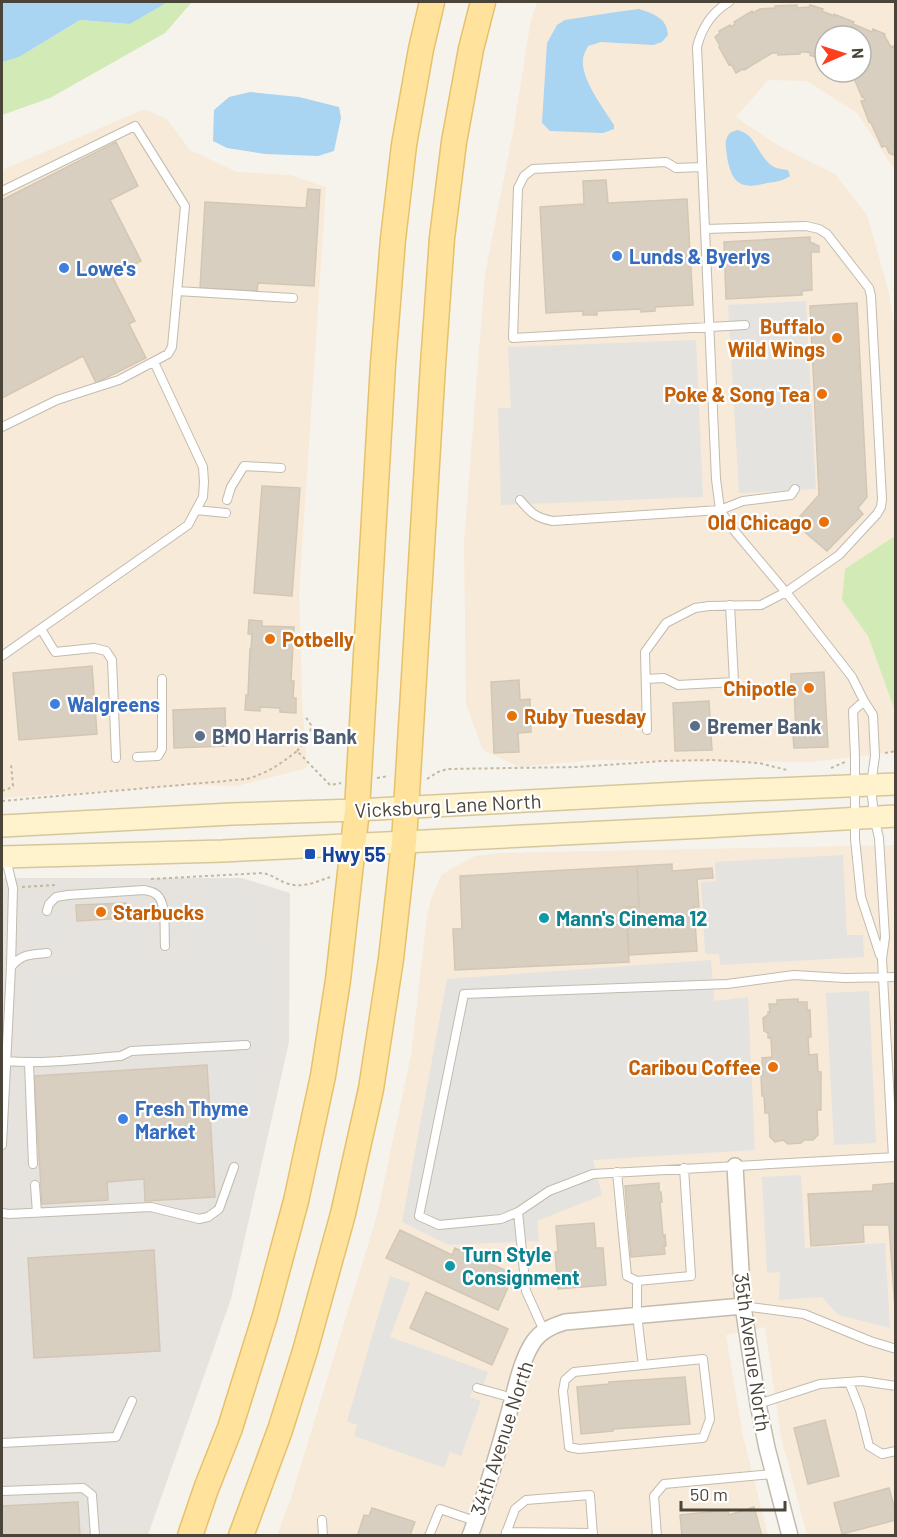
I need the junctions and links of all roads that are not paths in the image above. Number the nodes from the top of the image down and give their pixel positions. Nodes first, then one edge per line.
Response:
1 (432, 2) edge
2 (483, 2) edge
3 (729, 2) edge
4 (702, 167) junction
5 (2, 191) edge
6 (705, 229) junction
7 (177, 291) junction
8 (293, 298) dead end
9 (745, 325) dead end
10 (710, 327) junction
11 (154, 362) junction
12 (2, 427) edge
13 (281, 468) dead end
14 (795, 489) dead end
15 (227, 500) dead end
16 (520, 500) dead end
17 (196, 510) junction
18 (720, 510) junction
19 (226, 513) dead end
20 (786, 592) junction
21 (730, 605) junction
22 (40, 629) junction
23 (2, 656) edge
24 (646, 679) junction
25 (162, 680) dead end
26 (864, 701) junction
27 (647, 730) dead end
28 (137, 757) dead end
29 (116, 758) dead end
30 (896, 784) edge
31 (862, 785) junction
32 (406, 807) junction
33 (357, 810) junction
34 (896, 816) edge
35 (865, 818) junction
36 (2, 826) edge
37 (404, 842) junction
38 (353, 844) junction
39 (4, 857) edge
40 (47, 911) dead end
41 (165, 946) dead end
42 (47, 953) dead end
43 (882, 959) junction
44 (11, 967) junction
45 (882, 977) junction
46 (896, 977) edge
47 (246, 1045) dead end
48 (6, 1061) junction
49 (29, 1063) junction
50 (2, 1145) edge
51 (894, 1157) edge
52 (33, 1164) dead end
53 (735, 1166) junction
54 (234, 1167) dead end
55 (684, 1168) junction
56 (617, 1172) junction
57 (34, 1185) dead end
58 (518, 1212) junction
59 (2, 1213) edge
60 (37, 1213) junction
61 (637, 1281) junction
62 (743, 1306) junction
63 (637, 1315) junction
64 (544, 1331) junction
65 (896, 1348) edge
66 (643, 1365) junction
67 (849, 1382) junction
68 (896, 1386) edge
69 (477, 1388) dead end
70 (513, 1398) junction
71 (132, 1401) dead end
72 (758, 1404) junction
73 (2, 1443) edge
74 (896, 1451) edge
75 (773, 1474) junction
76 (206, 1489) junction
77 (2, 1491) edge
78 (322, 1520) dead end
79 (473, 1528) edge
80 (505, 1534) edge
81 (593, 1534) edge
82 (95, 1536) edge
83 (177, 1536) edge
84 (190, 1536) edge
85 (241, 1536) edge
86 (322, 1536) edge
87 (429, 1536) edge
88 (657, 1536) edge
89 (790, 1536) edge

1 - 33 main road
2 - 32 main road
3 - 4 lane
4 - 6 lane
4 - 10 lane
5 - 7 lane
6 - 10 lane
6 - 20 lane
7 - 8 lane
7 - 11 lane
9 - 10 lane
10 - 18 lane
11 - 12 lane
11 - 17 lane
13 - 15 lane
14 - 18 lane
16 - 18 lane
17 - 19 lane
17 - 22 lane
18 - 20 lane
20 - 21 lane
20 - 26 lane
21 - 24 lane
21 - 24 lane
22 - 23 lane
22 - 29 lane
24 - 27 lane
25 - 28 lane
26 - 31 lane
26 - 31 lane
30 - 31 main road, Vicksburg Lane North
31 - 32 main road, Vicksburg Lane North
31 - 35 lane
31 - 35 lane
32 - 33 main road, Vicksburg Lane North
32 - 37 main road
33 - 36 main road, Vicksburg Lane North
33 - 38 main road
34 - 35 main road, Vicksburg Lane North
35 - 37 main road, Vicksburg Lane North
35 - 43 lane
35 - 43 lane
37 - 38 main road, Vicksburg Lane North
37 - 85 main road
38 - 39 main road, Vicksburg Lane North
38 - 76 main road
39 - 44 lane
40 - 41 lane
42 - 44 lane
43 - 45 lane
44 - 48 lane
45 - 46 lane
45 - 51 lane
45 - 58 lane
47 - 49 lane
48 - 49 lane
48 - 50 lane
49 - 52 lane
51 - 53 lane
53 - 55 lane
53 - 62 street, 35th Avenue North
54 - 60 lane
55 - 56 lane
55 - 61 lane
56 - 58 lane
56 - 61 lane
57 - 60 lane
58 - 64 lane
59 - 60 lane
61 - 63 lane
62 - 63 street
62 - 65 lane
62 - 72 street, 35th Avenue North
63 - 64 street
63 - 66 lane
64 - 70 street, 34th Avenue North
66 - 66 lane
67 - 68 lane
67 - 72 lane
67 - 74 lane
69 - 70 lane
70 - 79 street, 34th Avenue North
71 - 73 lane
72 - 75 street, 35th Avenue North
75 - 88 lane
75 - 89 street, 35th Avenue North
76 - 83 main road
76 - 84 main road
77 - 82 lane
78 - 86 lane
79 - 87 lane
80 - 81 lane
80 - 81 lane

